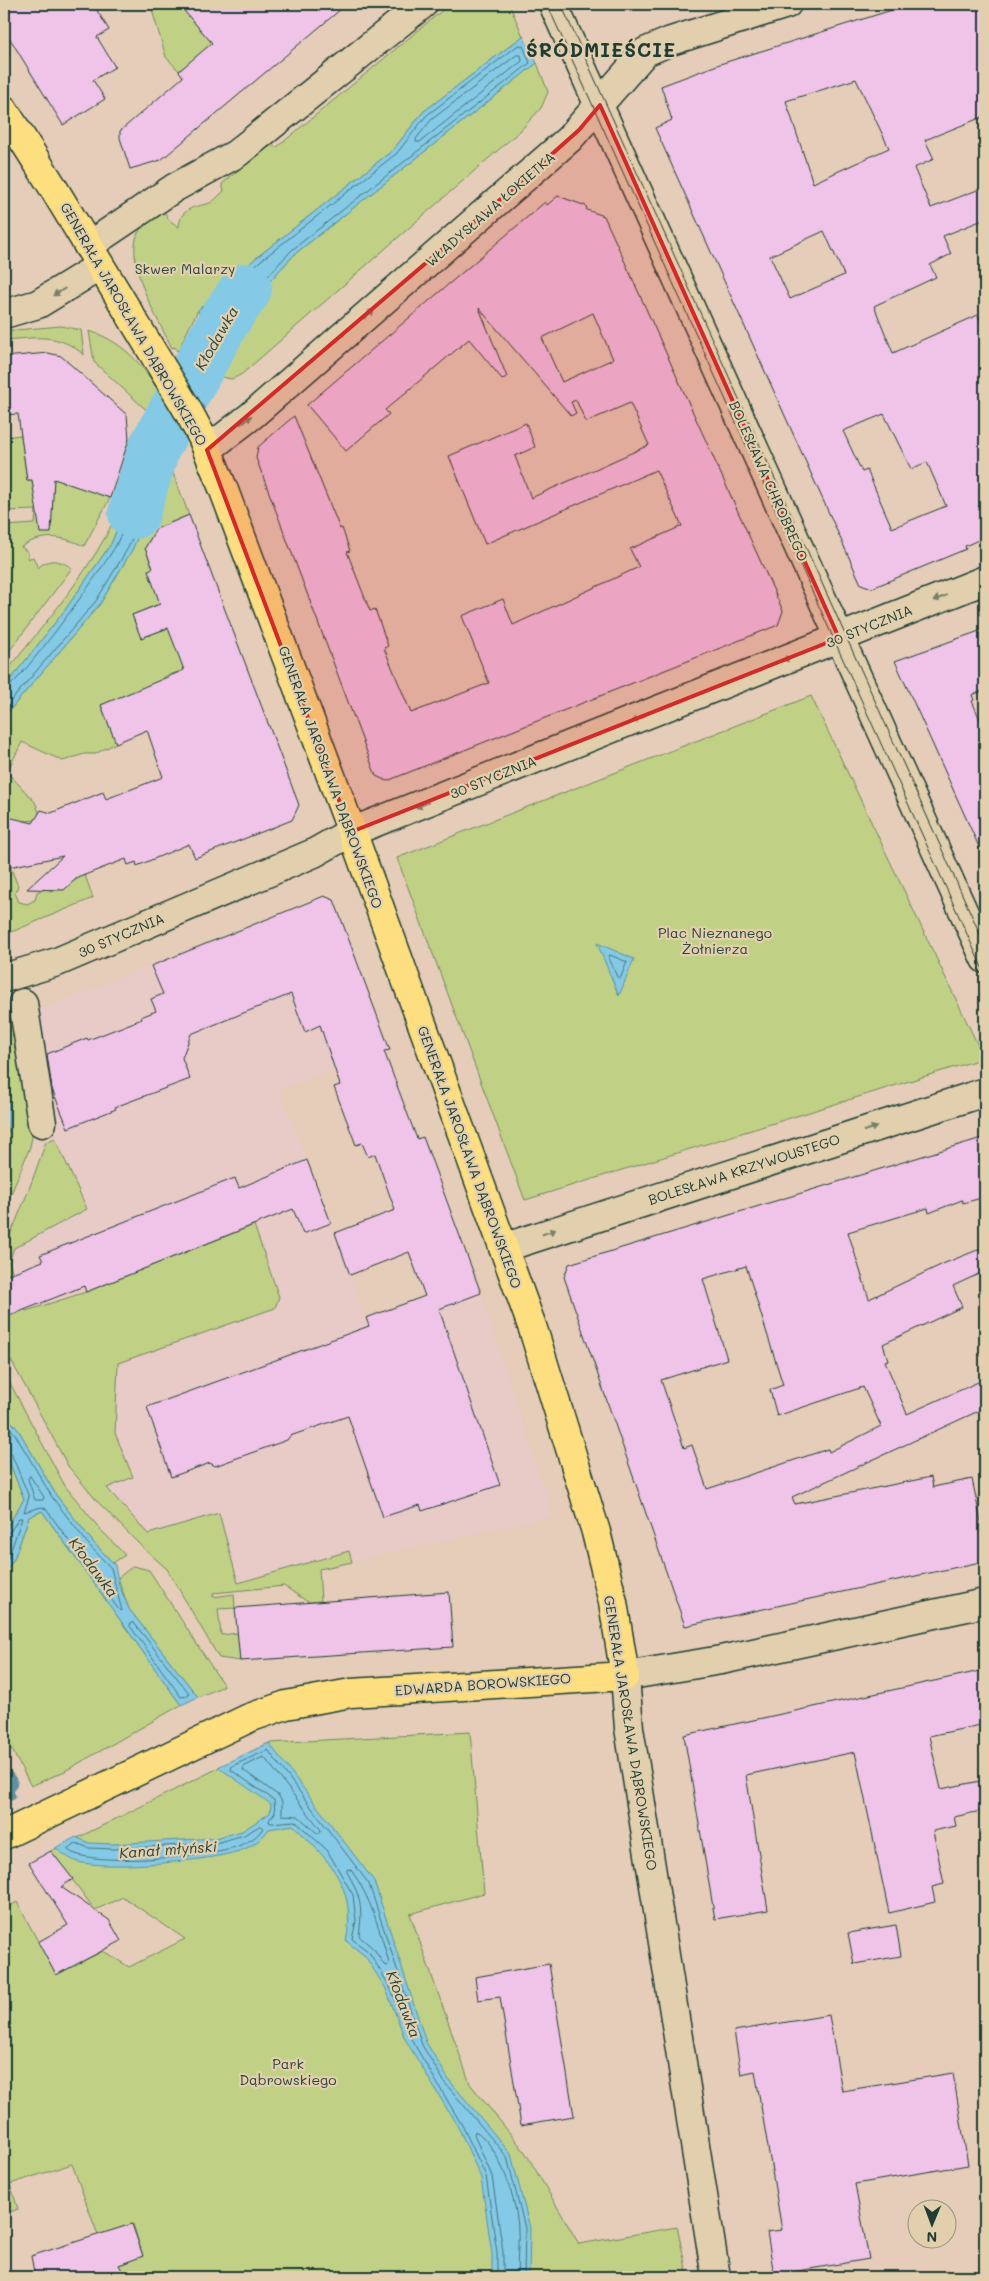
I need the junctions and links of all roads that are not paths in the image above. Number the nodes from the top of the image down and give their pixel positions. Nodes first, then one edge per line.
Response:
1 (422, 4) edge
2 (787, 4) edge
3 (561, 20) edge
4 (600, 105) junction
5 (4, 110) edge
6 (94, 256) junction
7 (4, 314) edge
8 (205, 443) junction
9 (985, 580) edge
10 (840, 638) junction
11 (352, 832) junction
12 (985, 959) edge
13 (4, 978) edge
14 (23, 1003) dead end
15 (985, 1092) edge
16 (42, 1123) dead end
17 (503, 1248) junction
18 (985, 1604) edge
19 (625, 1676) junction
20 (4, 1836) edge
21 (716, 2277) edge

1 - 6 street
2 - 4 street, WŁADYSŁAWA ŁOKIETKA
3 - 4 street, BOLESŁAWA CHROBREGO
8 -> 4 street, WŁADYSŁAWA ŁOKIETKA
4 - 10 street, BOLESŁAWA CHROBREGO
5 - 6 main road, GENERAŁA JAROSŁAWA DĄBROWSKIEGO
6 -> 7 street
6 - 8 main road, GENERAŁA JAROSŁAWA DĄBROWSKIEGO
8 - 11 main road, GENERAŁA JAROSŁAWA DĄBROWSKIEGO
9 -> 10 street, 30 STYCZNIA
10 -> 11 street, 30 STYCZNIA
10 - 12 street, BOLESŁAWA CHROBREGO
11 - 13 street, 30 STYCZNIA
11 - 17 main road, GENERAŁA JAROSŁAWA DĄBROWSKIEGO
14 - 16 street
17 -> 15 street, BOLESŁAWA KRZYWOUSTEGO
17 - 19 main road, GENERAŁA JAROSŁAWA DĄBROWSKIEGO
18 - 19 street, EDWARDA BOROWSKIEGO
19 - 20 main road, EDWARDA BOROWSKIEGO
19 - 21 street, GENERAŁA JAROSŁAWA DĄBROWSKIEGO

